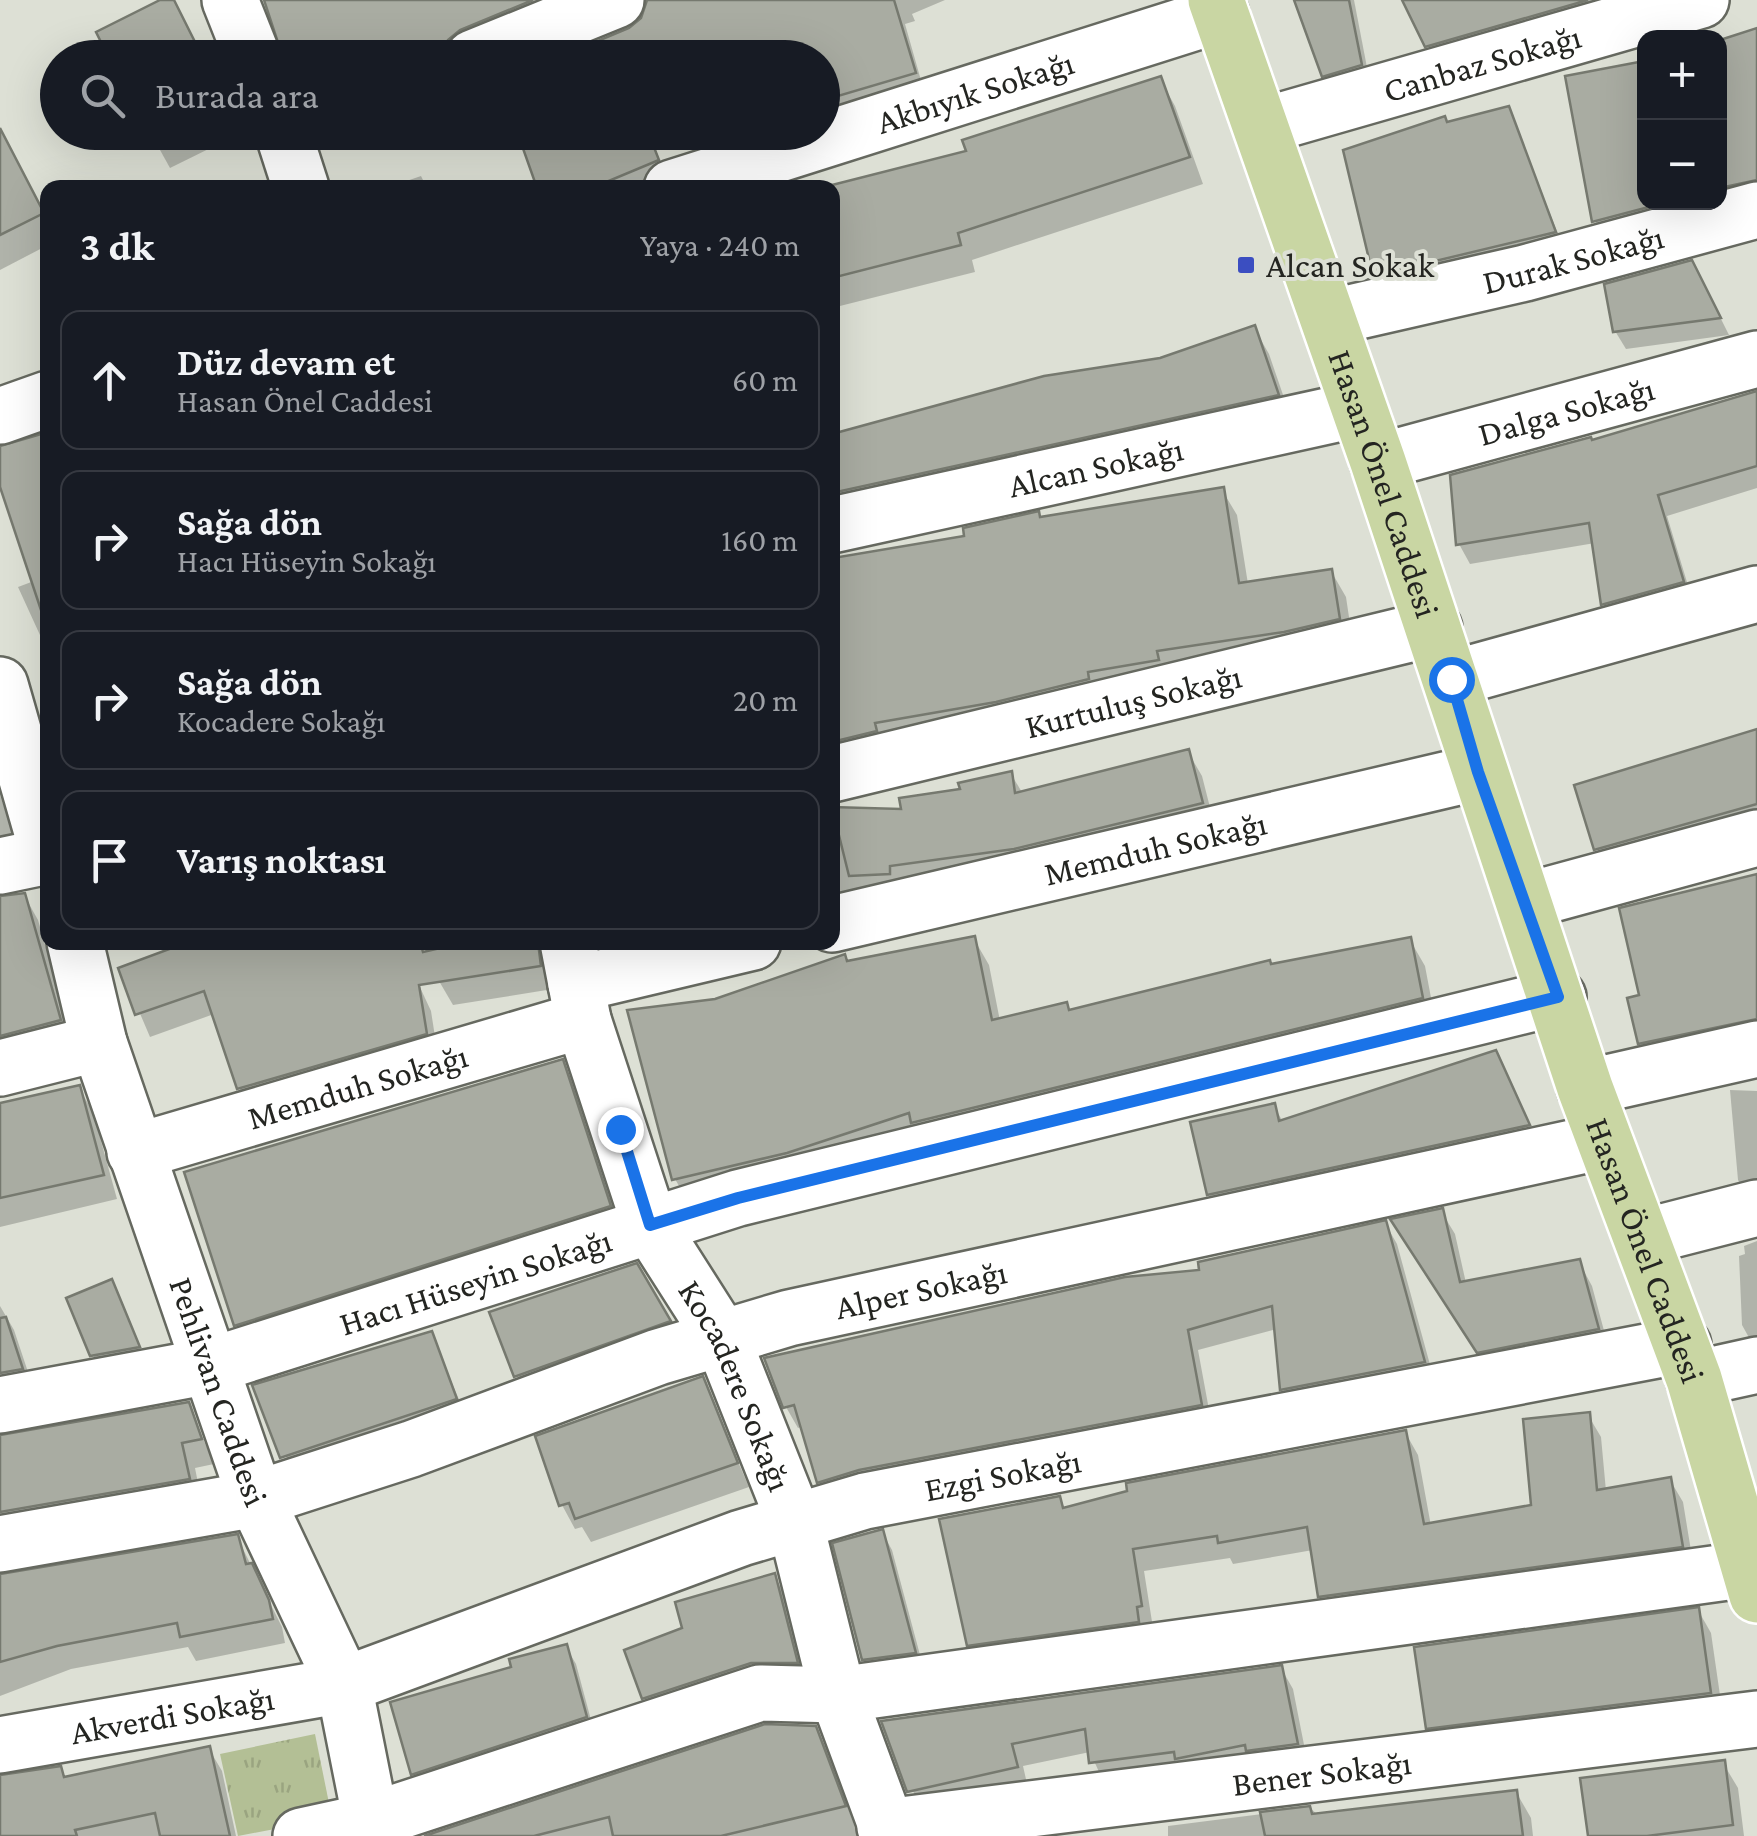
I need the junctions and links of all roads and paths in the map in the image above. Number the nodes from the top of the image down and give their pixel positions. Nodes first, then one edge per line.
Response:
1 (230, 0) edge
2 (616, 0) edge
3 (1701, 0) edge
4 (1219, 7) edge
5 (246, 40) edge
6 (517, 40) edge
7 (1263, 126) junction
8 (840, 132) edge
9 (289, 150) edge
10 (787, 150) edge
11 (299, 180) edge
12 (696, 180) edge
13 (1757, 210) edge
14 (1328, 318) junction
15 (1757, 360) edge
16 (40, 402) edge
17 (1359, 408) junction
18 (0, 416) edge
19 (1378, 462) junction
20 (840, 523) edge
21 (1757, 594) edge
22 (1434, 628) junction
23 (1451, 679) junction
24 (0, 685) edge
25 (840, 772) edge
26 (1478, 772) junction
27 (40, 826) edge
28 (1757, 838) edge
29 (40, 856) edge
30 (0, 866) edge
31 (1526, 902) junction
32 (840, 922) edge
33 (77, 950) edge
34 (718, 950) edge
35 (576, 982) edge
36 (1558, 997) junction
37 (98, 1044) junction
38 (1757, 1049) edge
39 (0, 1068) edge
40 (1585, 1088) junction
41 (1604, 1141) junction
42 (135, 1152) junction
43 (1757, 1208) edge
44 (650, 1225) junction
45 (1644, 1237) junction
46 (722, 1338) junction
47 (1688, 1362) junction
48 (1757, 1365) edge
49 (210, 1366) junction
50 (0, 1405) edge
51 (256, 1499) junction
52 (795, 1522) junction
53 (0, 1544) edge
54 (1753, 1582) edge
55 (344, 1685) junction
56 (838, 1695) junction
57 (1757, 1719) edge
58 (0, 1745) edge
59 (372, 1828) edge
60 (888, 1831) edge
61 (301, 1836) edge

1 - 5 street
2 - 6 street
3 - 7 street, Canbaz Sokağı
4 - 7 main road, Hasan Önel Caddesi
4 - 8 street, Akbıyık Sokağı
7 - 14 main road, Hasan Önel Caddesi
9 - 11 street
10 - 12 street, Akbıyık Sokağı
13 - 14 street, Durak Sokağı
14 - 17 main road, Hasan Önel Caddesi
15 - 19 street, Dalga Sokağı
16 - 18 street
17 - 19 main road, Hasan Önel Caddesi
17 - 20 street, Alcan Sokağı
19 - 22 main road, Hasan Önel Caddesi
21 - 23 street
22 - 23 main road, Hasan Önel Caddesi
22 - 25 street, Kurtuluş Sokağı
23 - 26 main road, Hasan Önel Caddesi
24 - 27 street
26 - 31 main road, Hasan Önel Caddesi
26 - 32 street, Memduh Sokağı
28 - 31 street
29 - 30 street
31 - 36 main road, Hasan Önel Caddesi
33 - 37 street, Pehlivan Caddesi
34 - 35 street, Memduh Sokağı
35 - 42 street, Memduh Sokağı
35 - 44 street, Kocadere Sokağı
36 - 40 main road, Hasan Önel Caddesi
36 - 44 street, Hacı Hüseyin Sokağı
37 - 39 street
37 - 42 street, Pehlivan Caddesi
38 - 40 street
40 - 41 main road, Hasan Önel Caddesi
41 - 45 main road, Hasan Önel Caddesi
41 - 46 street, Alper Sokağı
42 - 49 street, Pehlivan Caddesi
43 - 45 street
44 - 46 street, Kocadere Sokağı
44 - 49 street, Hacı Hüseyin Sokağı
45 - 47 main road, Hasan Önel Caddesi
46 - 51 street, Alper Sokağı
46 - 52 street, Kocadere Sokağı
47 - 48 street, Ezgi Sokağı
47 - 52 street, Ezgi Sokağı
47 - 54 main road, Hasan Önel Caddesi
49 - 50 street, Hacı Hüseyin Sokağı
49 - 51 street, Pehlivan Caddesi
51 - 53 street, Alper Sokağı
51 - 55 street, Pehlivan Caddesi
52 - 55 street, Ezgi Sokağı
52 - 56 street, Kocadere Sokağı
54 - 56 street
55 - 58 street, Akverdi Sokağı
55 - 59 street, Pehlivan Caddesi
56 - 59 street
56 - 60 street, Kocadere Sokağı
57 - 60 street, Bener Sokağı
59 - 61 street

